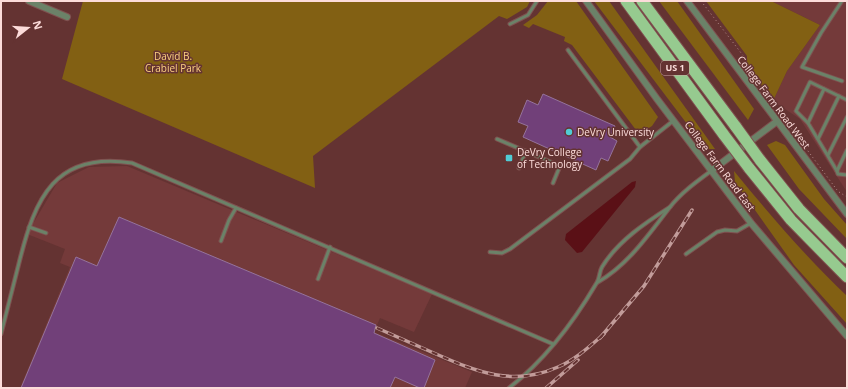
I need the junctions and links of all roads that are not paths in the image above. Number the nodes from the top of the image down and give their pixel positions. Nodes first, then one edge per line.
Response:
1 (29, 1) edge
2 (537, 1) edge
3 (586, 1) edge
4 (626, 1) edge
5 (642, 1) edge
6 (687, 1) edge
7 (842, 1) edge
8 (68, 17) dead end
9 (510, 24) dead end
10 (568, 50) dead end
11 (842, 81) dead end
12 (824, 89) junction
13 (839, 96) junction
14 (847, 100) edge
15 (847, 117) edge
16 (673, 120) junction
17 (776, 122) junction
18 (808, 122) junction
19 (497, 139) dead end
20 (818, 139) junction
21 (640, 146) junction
22 (847, 150) edge
23 (526, 151) junction
24 (828, 155) junction
25 (519, 168) dead end
26 (837, 170) junction
27 (711, 171) junction
28 (847, 176) edge
29 (553, 182) dead end
30 (670, 207) junction
31 (236, 208) junction
32 (847, 213) edge
33 (751, 223) junction
34 (29, 227) junction
35 (46, 233) dead end
36 (221, 241) dead end
37 (330, 247) junction
38 (490, 252) dead end
39 (686, 254) dead end
40 (847, 258) edge
41 (847, 277) edge
42 (318, 279) dead end
43 (598, 282) junction
44 (1, 334) edge
45 (847, 336) edge
46 (553, 344) junction
47 (509, 388) edge

1 - 8 street
2 - 9 lane
3 - 16 street, College Farm Road East
4 - 41 highway, US 1, bridge
5 - 40 highway, US 1, bridge
6 - 17 street, College Farm Road West
7 - 11 lane
10 - 21 lane
12 - 13 lane
12 - 18 lane
12 - 18 lane
13 - 14 lane
13 - 20 lane
15 - 24 lane
16 - 21 lane
16 - 27 street, College Farm Road East
17 - 27 street
17 - 32 street, College Farm Road West
18 - 20 lane
19 - 23 lane
20 - 24 lane
21 - 38 lane
22 - 26 lane
23 - 25 lane
23 - 29 lane
24 - 26 lane
26 - 28 lane
27 - 30 lane
27 - 33 street, College Farm Road East
30 - 43 lane
30 - 43 lane
31 - 34 lane
31 - 36 lane
31 - 37 lane
33 - 39 lane
33 - 45 street, College Farm Road East
34 - 35 lane
34 - 44 lane
37 - 42 lane
37 - 46 lane
43 - 46 lane
46 - 47 lane

